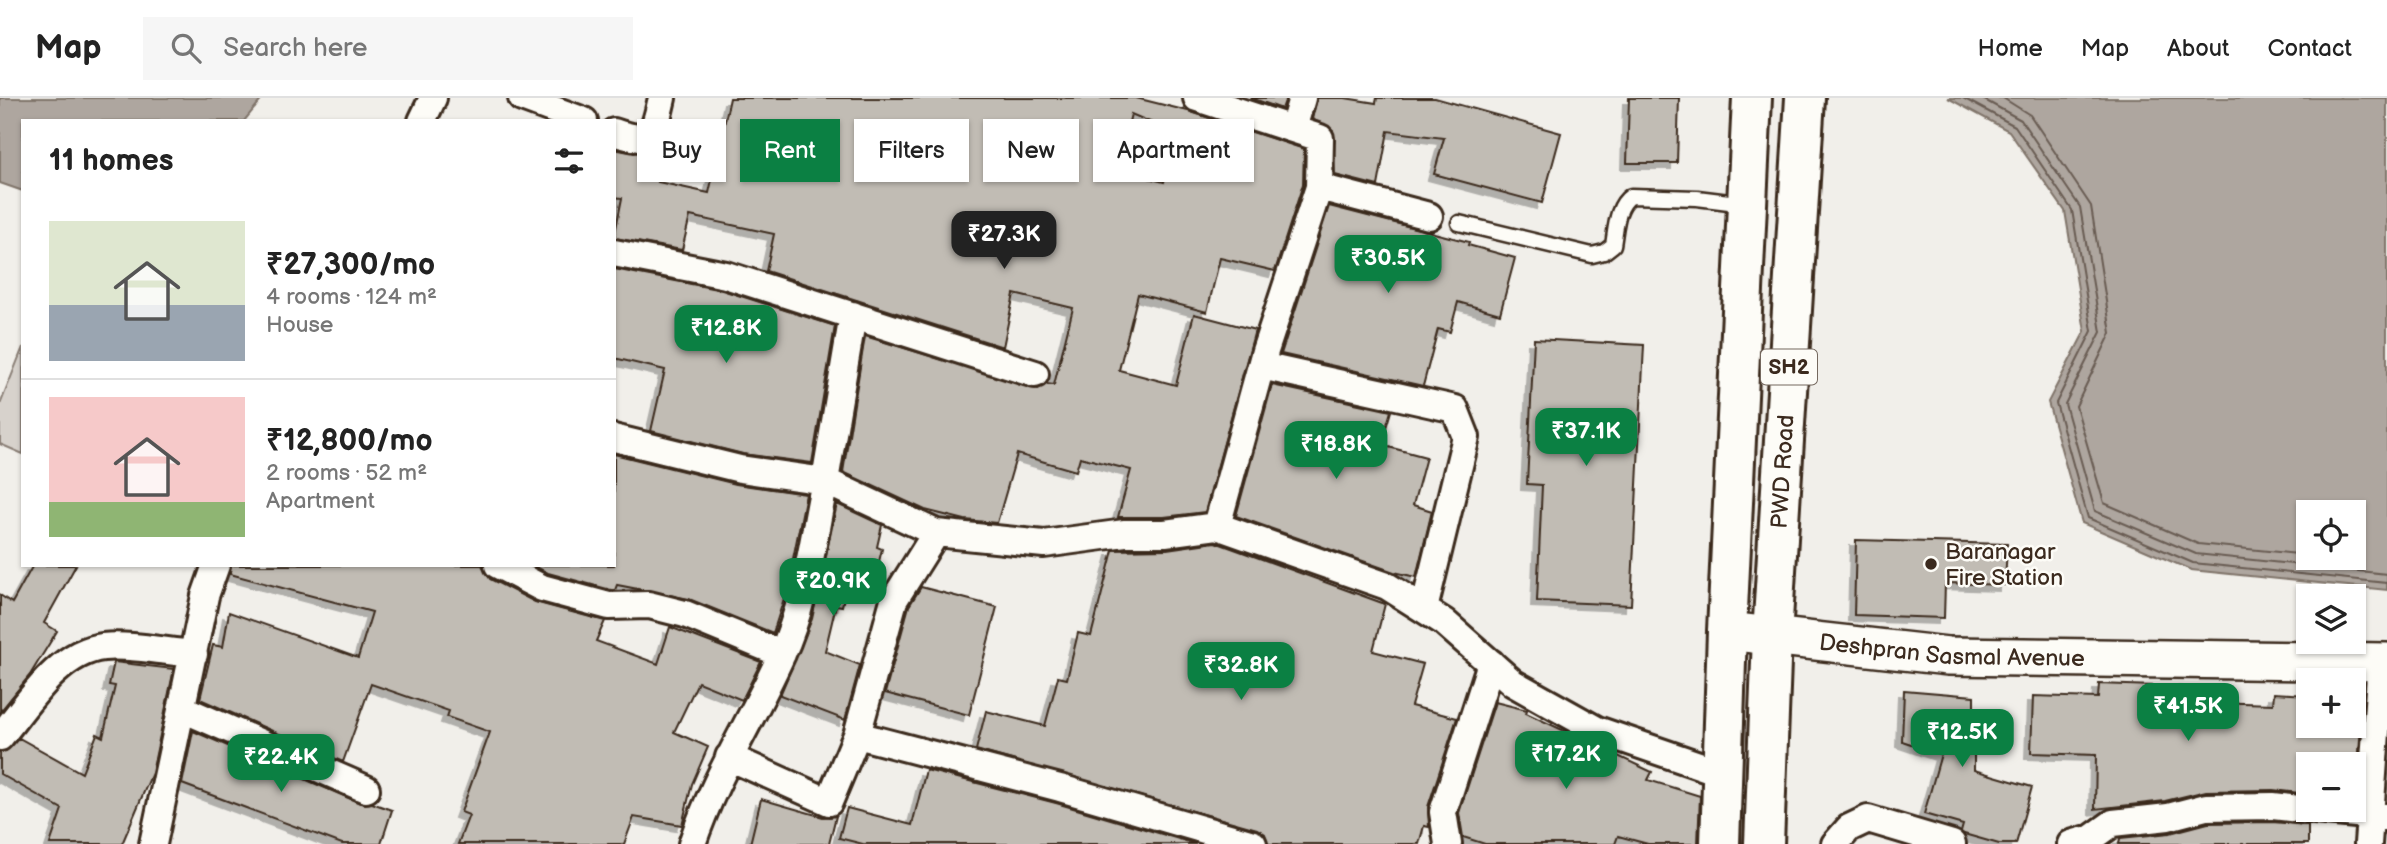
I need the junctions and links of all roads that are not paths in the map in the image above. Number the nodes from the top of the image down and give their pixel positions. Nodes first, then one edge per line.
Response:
1 (433, 98) edge
2 (522, 98) edge
3 (662, 98) edge
4 (1197, 98) edge
5 (1302, 98) edge
6 (1752, 98) edge
7 (1805, 98) edge
8 (423, 119) edge
9 (579, 119) edge
10 (1293, 129) junction
11 (616, 133) edge
12 (1319, 187) junction
13 (1746, 205) junction
14 (1429, 216) dead end
15 (1459, 223) dead end
16 (616, 253) edge
17 (853, 315) junction
18 (1261, 366) junction
19 (1035, 374) dead end
20 (616, 438) edge
21 (825, 481) junction
22 (1217, 526) junction
23 (936, 533) junction
24 (215, 567) edge
25 (502, 567) edge
26 (1424, 609) junction
27 (1727, 631) junction
28 (1772, 636) junction
29 (194, 654) junction
30 (782, 654) junction
31 (2384, 662) edge
32 (1491, 663) junction
33 (183, 709) junction
34 (858, 736) junction
35 (0, 737) edge
36 (729, 757) junction
37 (1722, 773) junction
38 (366, 789) dead end
39 (2296, 809) edge
40 (2379, 816) edge
41 (153, 844) edge
42 (692, 844) edge
43 (1253, 844) edge
44 (1448, 844) edge
45 (1720, 844) edge
46 (1764, 844) edge
47 (1835, 844) edge
48 (1952, 844) edge
49 (2071, 844) edge
50 (2368, 844) edge

1 - 8 street
2 - 9 street
3 - 11 street
4 - 10 street
5 - 10 street
6 - 13 main road, PWD Road / SH2
7 - 28 main road, PWD Road / SH2
10 - 12 street
12 - 14 street
12 - 18 street
13 - 15 lane
13 - 27 main road, PWD Road / SH2
16 - 17 street
17 - 19 street
17 - 21 street
18 - 22 street
18 - 26 street
20 - 21 street
21 - 23 street
21 - 30 street
22 - 23 street
22 - 26 street
23 - 34 street
24 - 29 street
25 - 30 street
26 - 32 street
27 - 28 street, Deshpran Sasmal Avenue
27 - 37 main road, PWD Road / SH2
28 - 31 street, Deshpran Sasmal Avenue
28 - 46 main road, PWD Road / SH2
29 - 33 street
29 - 35 street
30 - 36 street
31 - 40 street
32 - 37 street
32 - 44 street
33 - 38 street
33 - 41 street
34 - 36 street
34 - 43 street
36 - 42 street
37 - 45 main road, PWD Road / SH2
39 - 49 street
40 - 50 street
47 - 48 street

